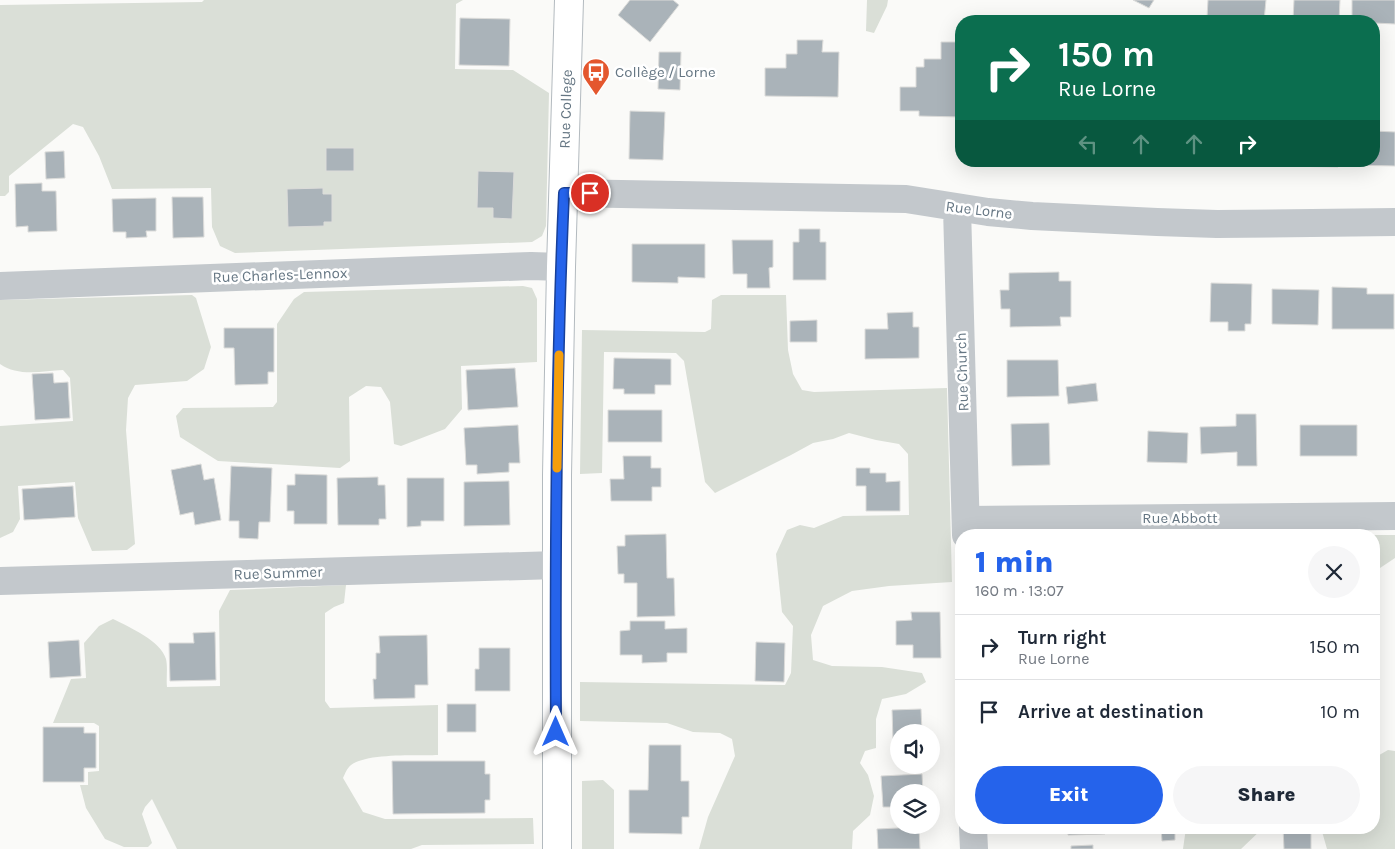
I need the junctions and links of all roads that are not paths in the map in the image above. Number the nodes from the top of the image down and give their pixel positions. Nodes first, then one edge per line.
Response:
1 (569, 0) edge
2 (564, 193) junction
3 (957, 208) junction
4 (1395, 222) edge
5 (561, 267) junction
6 (0, 286) edge
7 (1395, 516) edge
8 (966, 527) edge
9 (557, 565) junction
10 (0, 581) edge
11 (974, 834) edge
12 (557, 849) edge
13 (974, 849) edge

1 - 2 street, Rue College
2 - 3 street, Rue Lorne
2 - 5 street, Rue College
3 - 4 street, Rue Lorne
3 - 8 street, Rue Church
5 - 6 street, Rue Charles-Lennox
5 - 9 street, Rue College
7 - 8 street, Rue Abbott
9 - 10 street, Rue Summer
9 - 12 street, Rue College
11 - 13 street

